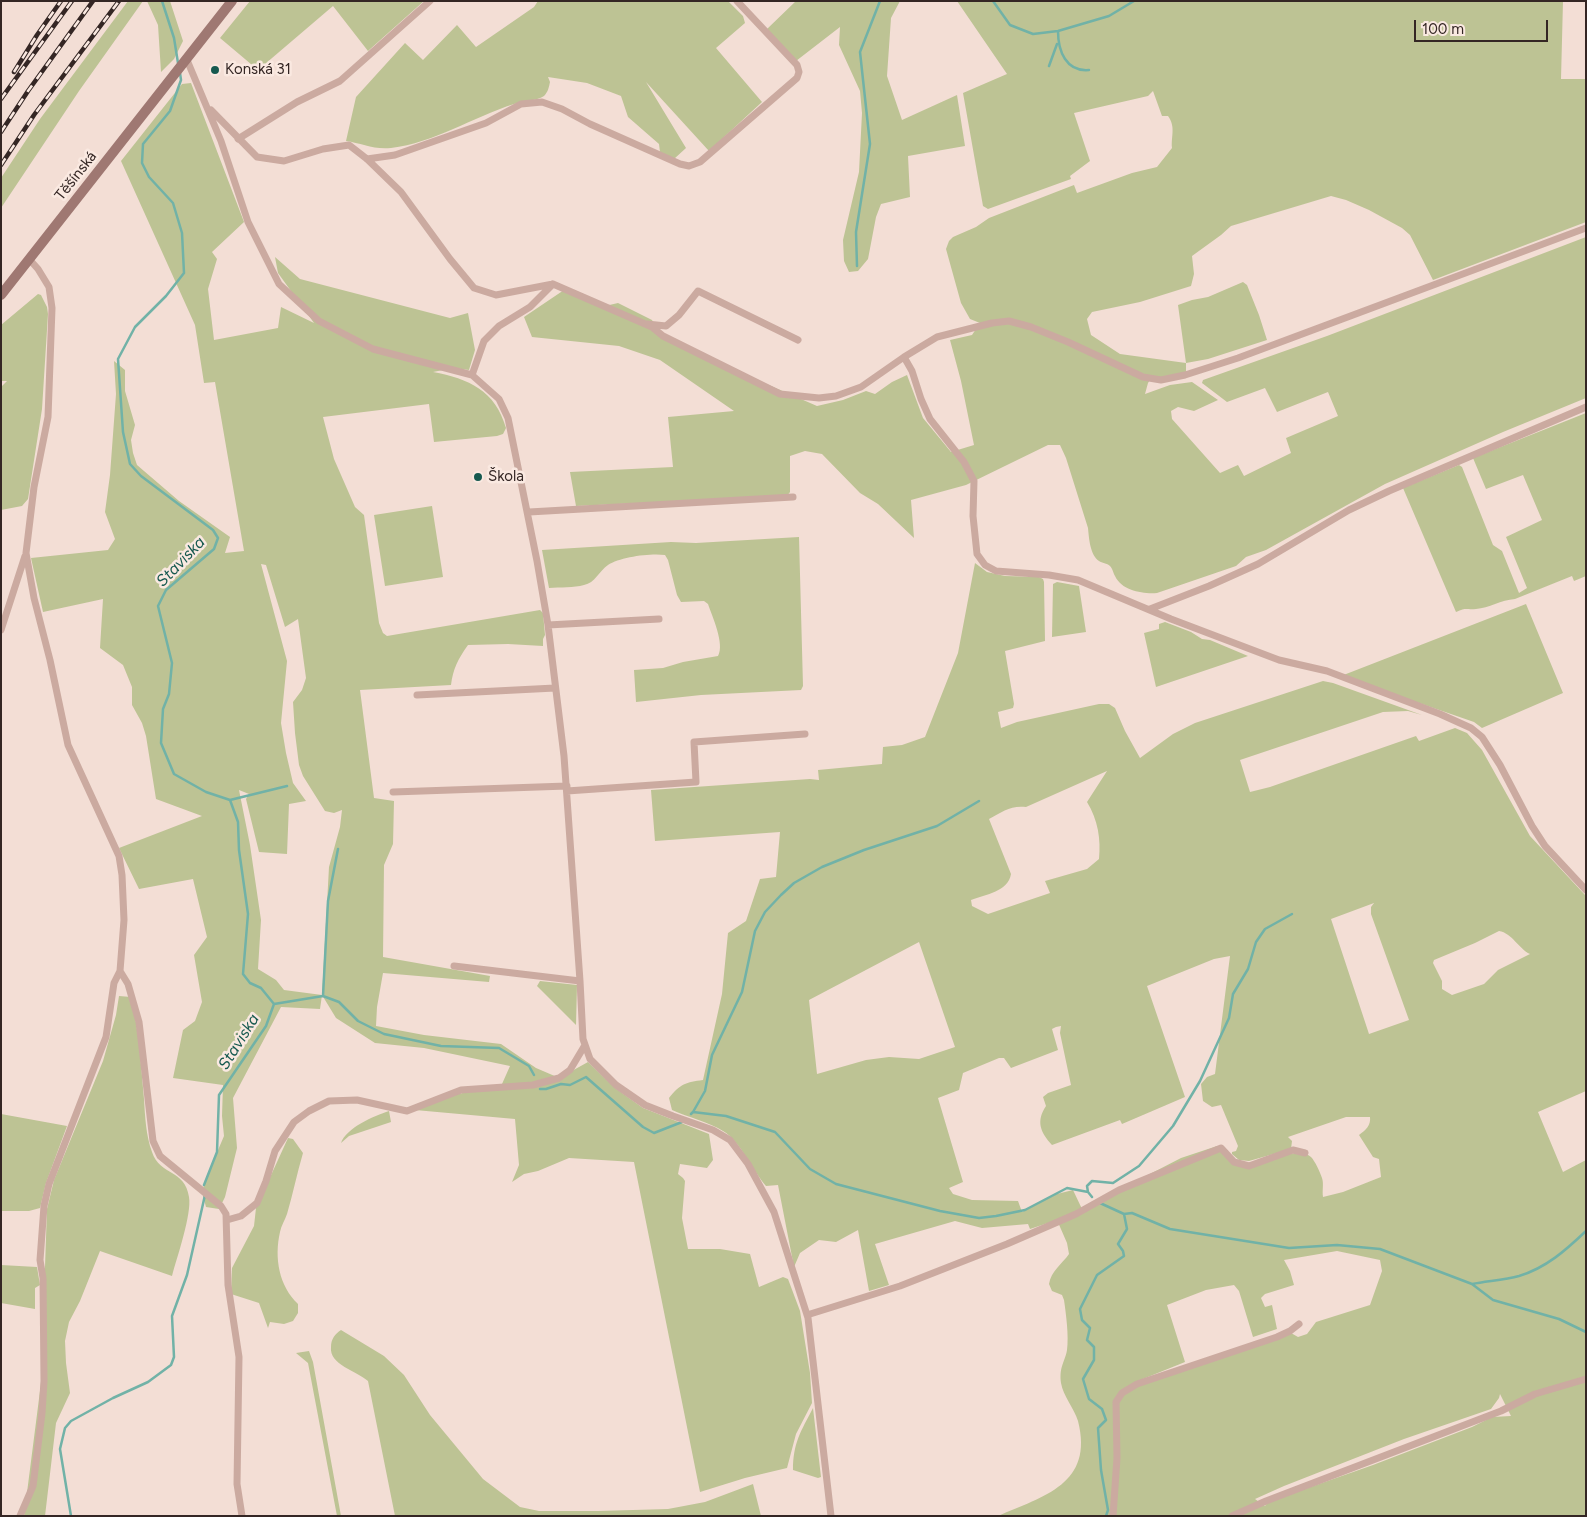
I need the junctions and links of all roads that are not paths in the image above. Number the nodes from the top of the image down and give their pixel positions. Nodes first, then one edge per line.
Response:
1 (232, 1) edge
2 (430, 1) edge
3 (737, 1) edge
4 (187, 60) junction
5 (207, 106) junction
6 (238, 139) junction
7 (367, 159) junction
8 (1586, 228) edge
9 (29, 259) junction
10 (553, 284) junction
11 (1, 295) edge
12 (644, 324) junction
13 (798, 340) dead end
14 (904, 357) junction
15 (472, 375) junction
16 (1586, 407) edge
17 (793, 497) dead end
18 (528, 512) junction
19 (26, 554) junction
20 (1150, 609) junction
21 (659, 619) dead end
22 (548, 625) junction
23 (1, 630) edge
24 (555, 688) junction
25 (418, 694) dead end
26 (805, 734) dead end
27 (567, 789) junction
28 (393, 792) dead end
29 (1586, 890) edge
30 (454, 966) dead end
31 (120, 971) junction
32 (580, 981) junction
33 (585, 1045) junction
34 (1305, 1153) dead end
35 (227, 1220) junction
36 (807, 1314) junction
37 (1299, 1324) dead end
38 (1586, 1379) edge
39 (20, 1516) edge
40 (242, 1516) edge
41 (831, 1516) edge
42 (1113, 1516) edge
43 (1232, 1516) edge

1 - 4 main road, Těšínská
2 - 6 street
3 - 7 street
4 - 5 street
4 - 9 main road, Těšínská
5 - 6 street
5 - 15 street
6 - 7 street
7 - 10 street
8 - 14 street
9 - 11 main road, Těšínská
9 - 19 street
10 - 12 street
10 - 15 street
12 - 13 street
12 - 14 street
14 - 20 street
15 - 18 street
16 - 20 street
17 - 18 street
18 - 22 street
19 - 23 street
19 - 31 street
20 - 29 street
21 - 22 street
22 - 24 street
24 - 25 street
24 - 27 street
26 - 27 street
27 - 28 street
27 - 32 street
30 - 32 street
31 - 35 street
31 - 39 street
32 - 33 street
33 - 35 street
33 - 36 street
34 - 36 street
35 - 40 street
36 - 41 street
37 - 42 street
38 - 43 street

